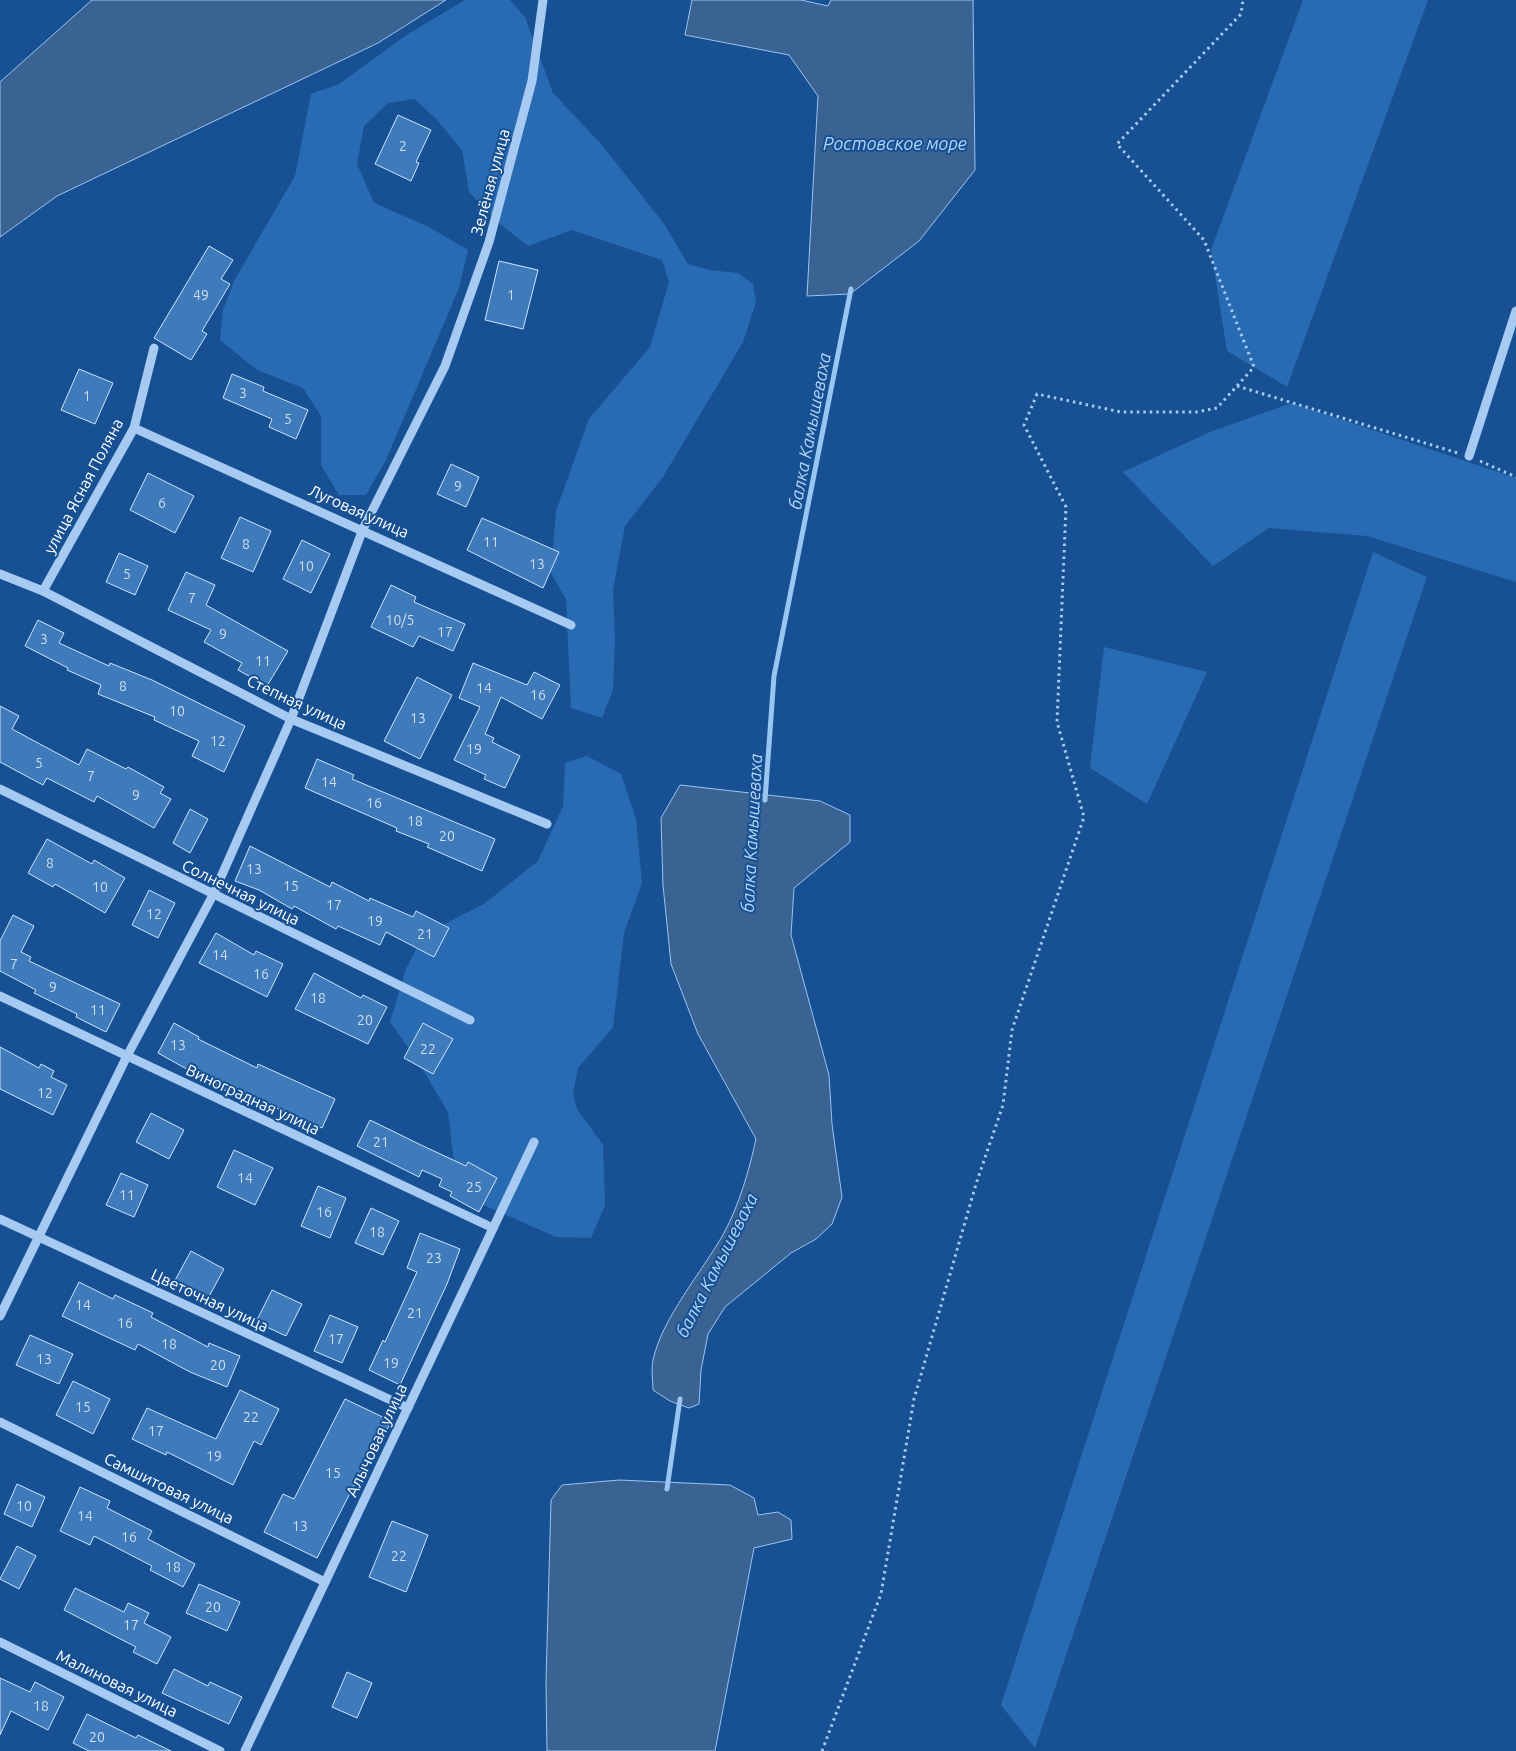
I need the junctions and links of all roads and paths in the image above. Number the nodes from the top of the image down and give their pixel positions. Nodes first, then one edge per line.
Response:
1 (544, 0) edge
2 (1243, 0) edge
3 (1516, 311) edge
4 (154, 348) dead end
5 (1237, 386) junction
6 (134, 428) junction
7 (1469, 456) junction
8 (1516, 477) edge
9 (363, 529) junction
10 (0, 574) edge
11 (43, 591) junction
12 (571, 625) dead end
13 (291, 719) junction
14 (0, 788) edge
15 (547, 824) dead end
16 (213, 895) junction
17 (0, 996) edge
18 (470, 1020) dead end
19 (127, 1056) junction
20 (534, 1142) dead end
21 (0, 1219) edge
22 (493, 1228) junction
23 (39, 1238) junction
24 (0, 1316) edge
25 (408, 1408) junction
26 (0, 1422) edge
27 (325, 1582) junction
28 (0, 1642) edge
29 (220, 1751) edge
30 (245, 1751) edge
31 (822, 1751) edge

1 - 9 street, Зелёная улица
2 - 5 path
3 - 7 street
4 - 6 street, улица Ясная Поляна
5 - 7 path
5 - 31 path
6 - 9 street, Луговая улица
6 - 11 street, улица Ясная Поляна
7 - 8 path
9 - 12 street, Луговая улица
9 - 13 street, Зелёная улица
10 - 11 street
11 - 13 street, Степная улица
13 - 15 street, Степная улица
13 - 16 street, Зелёная улица
14 - 16 street, Солнечная улица
16 - 18 street, Солнечная улица
16 - 19 street, Зелёная улица
17 - 19 street, Виноградная улица
19 - 22 street, Виноградная улица
19 - 23 street, Зелёная улица
20 - 22 street, Алычовая улица
21 - 23 street, Цветочная улица
22 - 25 street, Алычовая улица
23 - 24 street, Зелёная улица
23 - 25 street, Цветочная улица
25 - 27 street, Алычовая улица
26 - 27 street, Самшитовая улица
27 - 30 street, Алычовая улица
28 - 29 street, Малиновая улица

